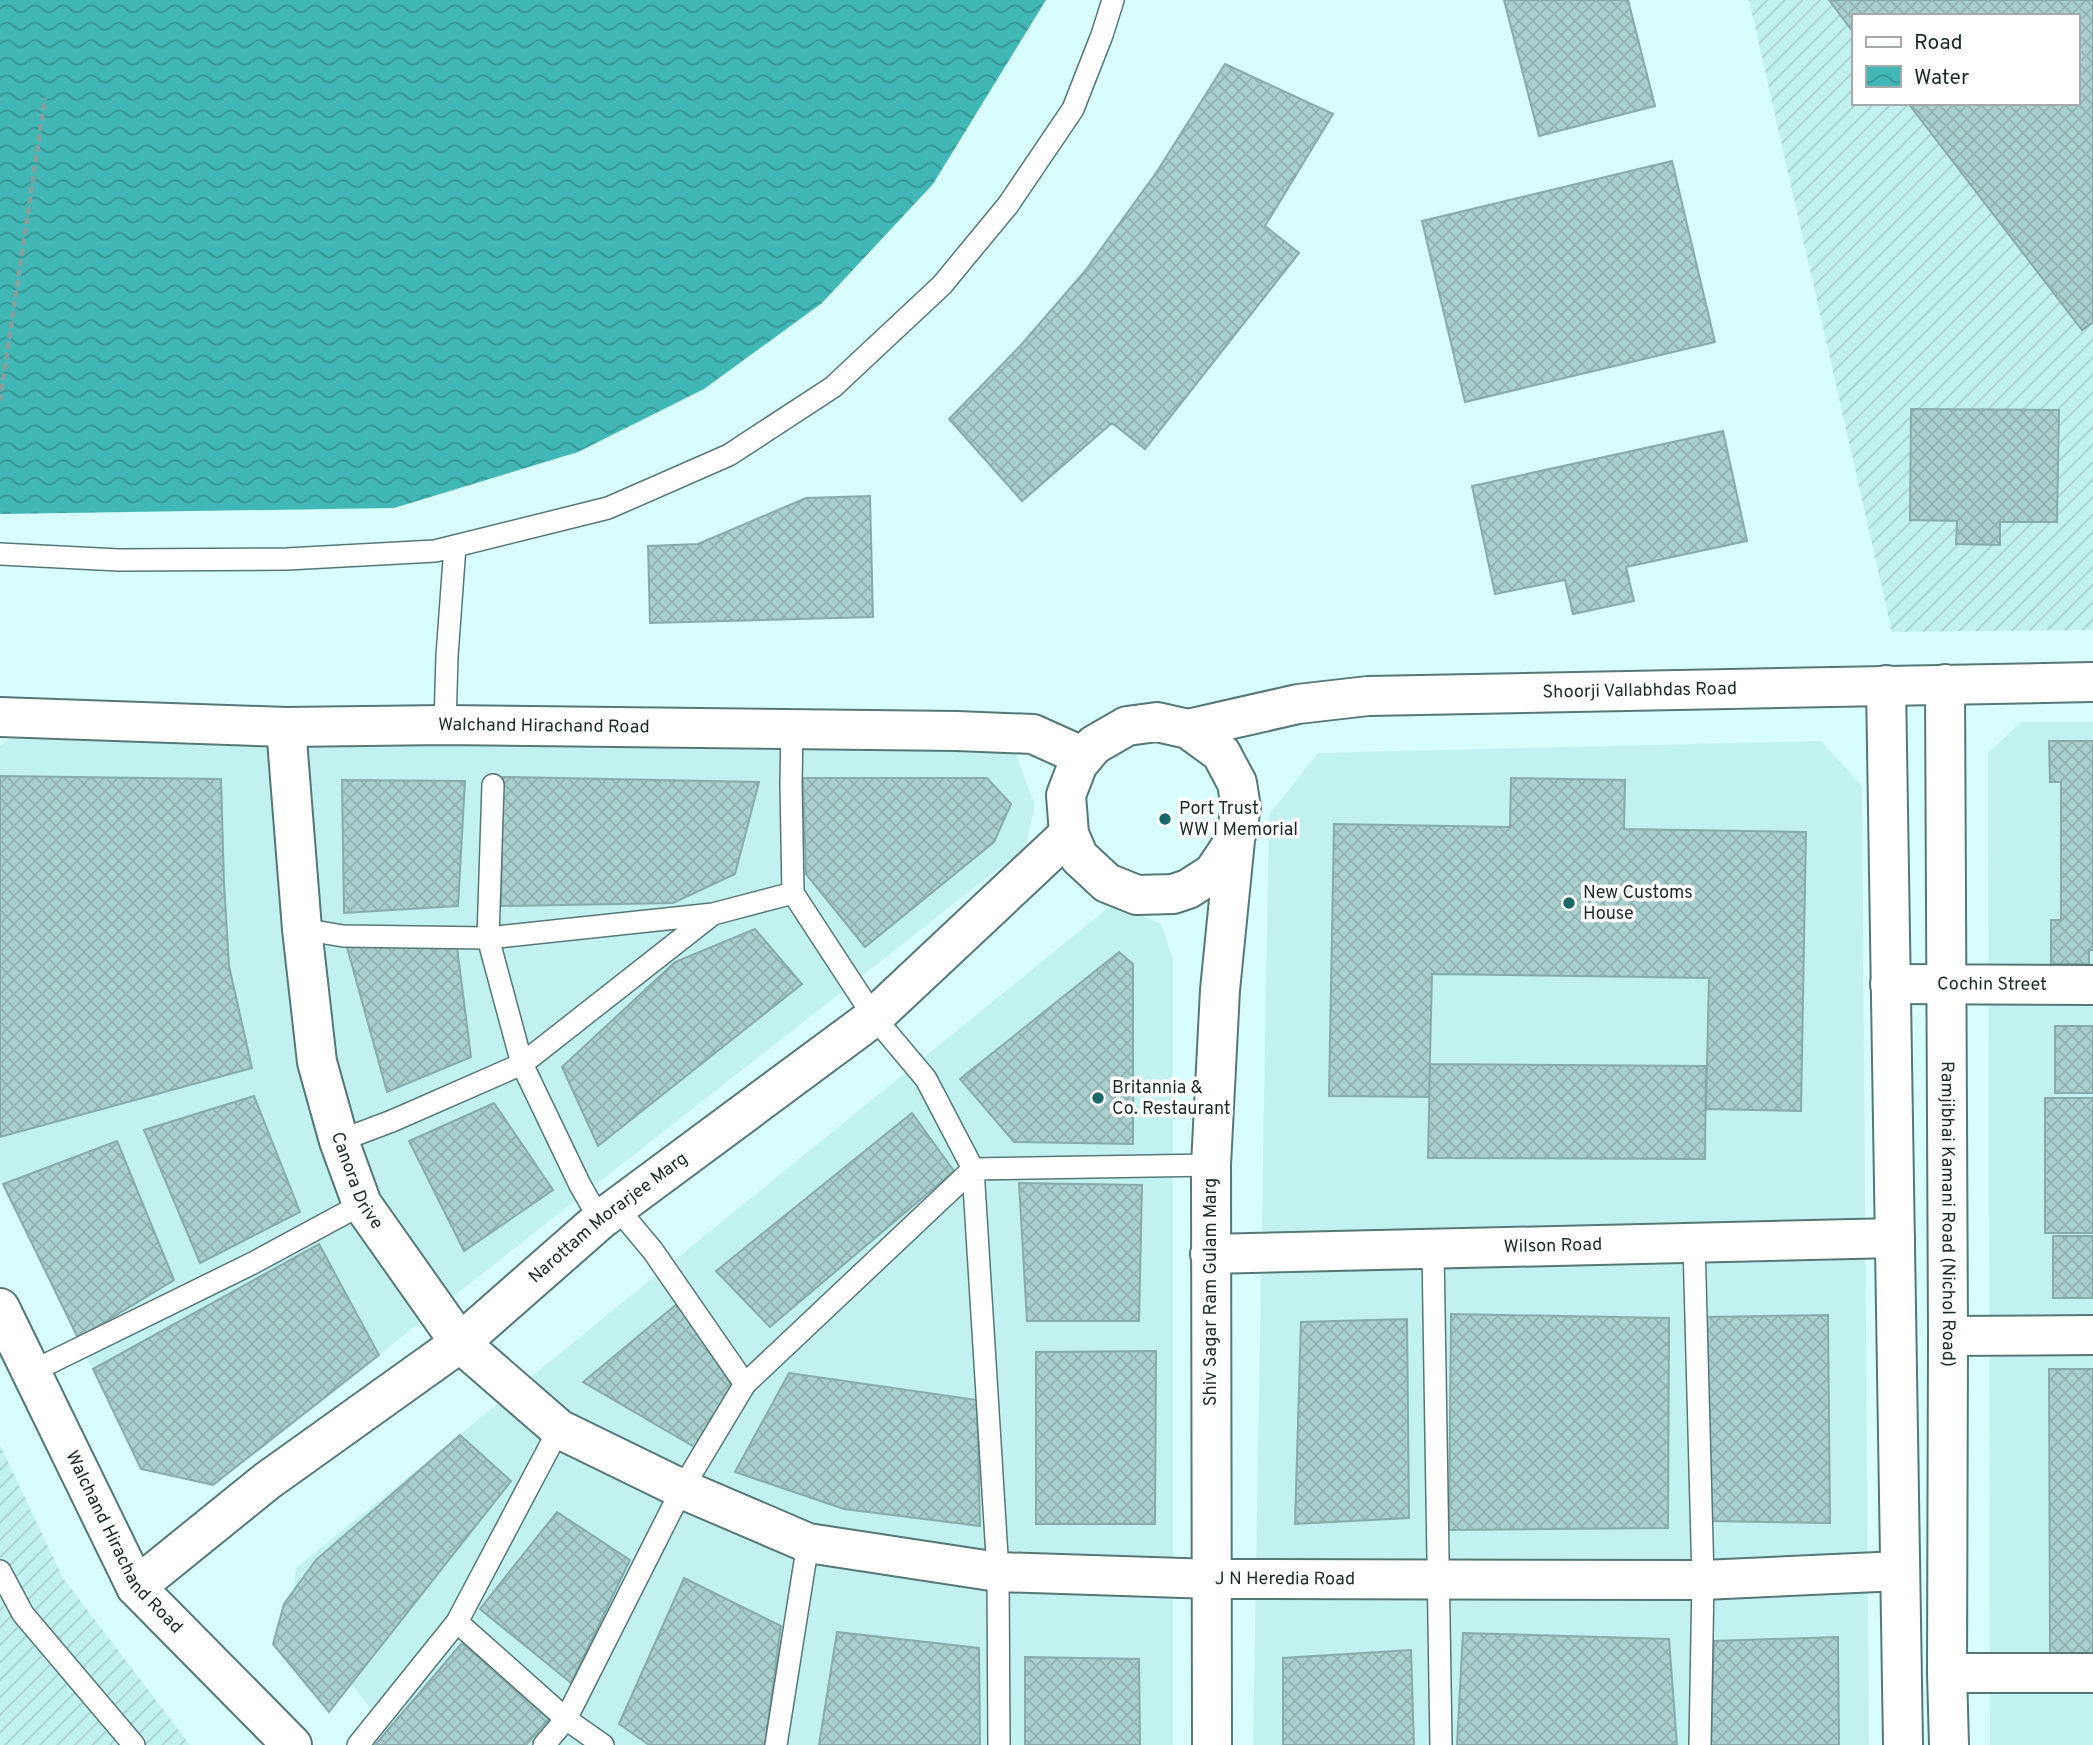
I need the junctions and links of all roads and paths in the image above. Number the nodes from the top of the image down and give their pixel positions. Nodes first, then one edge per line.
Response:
1 (1112, 0) edge
2 (45, 98) dead end
3 (0, 401) edge
4 (455, 546) junction
5 (0, 554) edge
6 (2093, 682) edge
7 (1945, 684) junction
8 (1886, 685) junction
9 (0, 717) edge
10 (445, 725) junction
11 (286, 727) junction
12 (792, 729) junction
13 (1188, 729) junction
14 (1084, 757) junction
15 (492, 785) dead end
16 (1069, 834) junction
17 (1236, 840) junction
18 (793, 893) junction
19 (713, 914) junction
20 (302, 929) junction
21 (488, 938) junction
22 (1891, 984) junction
23 (1946, 985) junction
24 (2093, 985) edge
25 (874, 1017) junction
26 (522, 1065) junction
27 (339, 1141) junction
28 (1211, 1165) junction
29 (974, 1169) junction
30 (362, 1205) junction
31 (609, 1214) junction
32 (1895, 1238) junction
33 (1694, 1243) junction
34 (1433, 1249) junction
35 (1210, 1254) junction
36 (0, 1308) edge
37 (2093, 1335) edge
38 (1948, 1336) junction
39 (460, 1343) junction
40 (31, 1372) junction
41 (746, 1384) junction
42 (559, 1429) junction
43 (682, 1489) junction
44 (808, 1543) junction
45 (1900, 1571) junction
46 (0, 1572) edge
47 (998, 1572) junction
48 (1213, 1579) junction
49 (1438, 1580) junction
50 (1703, 1580) junction
51 (136, 1587) junction
52 (457, 1622) junction
53 (1947, 1673) junction
54 (2093, 1673) edge
55 (566, 1719) junction
56 (135, 1745) edge
57 (292, 1745) edge
58 (358, 1745) edge
59 (544, 1745) edge
60 (603, 1745) edge
61 (776, 1745) edge
62 (999, 1745) edge
63 (1212, 1745) edge
64 (1441, 1745) edge
65 (1700, 1745) edge
66 (1903, 1745) edge
67 (1949, 1745) edge

1 - 4 lane
2 - 3 path
4 - 5 lane
4 - 10 lane
6 - 7 street, Shoorji Vallabhdas Road
7 - 8 street, Shoorji Vallabhdas Road
7 - 23 street, Ramjibhai Kamani Road (Nichol Road)
8 - 13 street, Shoorji Vallabhdas Road
8 - 22 street
9 - 11 street, Walchand Hirachand Road
10 - 11 street, Walchand Hirachand Road
10 - 12 street, Walchand Hirachand Road
11 - 20 street, Canora Drive
12 - 14 street, Walchand Hirachand Road
12 - 18 lane
13 - 14 street
13 - 17 street
14 - 16 street
15 - 21 lane
16 - 17 street
16 - 25 street, Narottam Morarjee Marg
17 - 28 street, Shiv Sagar Ram Gulam Marg
18 - 19 lane
18 - 25 lane
19 - 21 lane
19 - 26 lane
20 - 21 lane
20 - 27 street, Canora Drive
21 - 26 lane
22 - 23 street, Cochin Street
22 - 32 street
23 - 24 street, Cochin Street
23 - 38 street, Ramjibhai Kamani Road (Nichol Road)
25 - 29 lane
25 - 31 street, Narottam Morarjee Marg
26 - 27 lane
26 - 31 lane
27 - 30 street, Canora Drive
28 - 29 lane
28 - 35 street, Shiv Sagar Ram Gulam Marg
29 - 41 lane
29 - 47 lane
30 - 39 street, Canora Drive
30 - 40 lane
31 - 39 street, Narottam Morarjee Marg
31 - 41 lane
32 - 33 street, Wilson Road
32 - 45 street
33 - 34 street, Wilson Road
33 - 50 lane
34 - 35 street, Wilson Road
34 - 49 lane
35 - 48 street, Shiv Sagar Ram Gulam Marg
36 - 40 street, Walchand Hirachand Road
37 - 38 street
38 - 53 street, Ramjibhai Kamani Road (Nichol Road)
39 - 42 street, Canora Drive
39 - 51 street, Narottam Morarjee Marg
40 - 51 street, Walchand Hirachand Road
41 - 43 lane
42 - 43 street, Canora Drive
42 - 52 lane
43 - 44 street, J N Heredia Road
43 - 55 lane
44 - 47 street, J N Heredia Road
44 - 61 lane
45 - 50 street, J N Heredia Road
45 - 66 street
46 - 56 lane
47 - 48 street, J N Heredia Road
47 - 62 lane
48 - 49 street, J N Heredia Road
48 - 63 street, Shiv Sagar Ram Gulam Marg
49 - 50 street, J N Heredia Road
49 - 64 lane
50 - 65 lane
51 - 57 street, Walchand Hirachand Road
52 - 55 lane
52 - 58 lane
53 - 54 street
53 - 67 street, Ramjibhai Kamani Road (Nichol Road)
55 - 59 lane
55 - 60 lane

